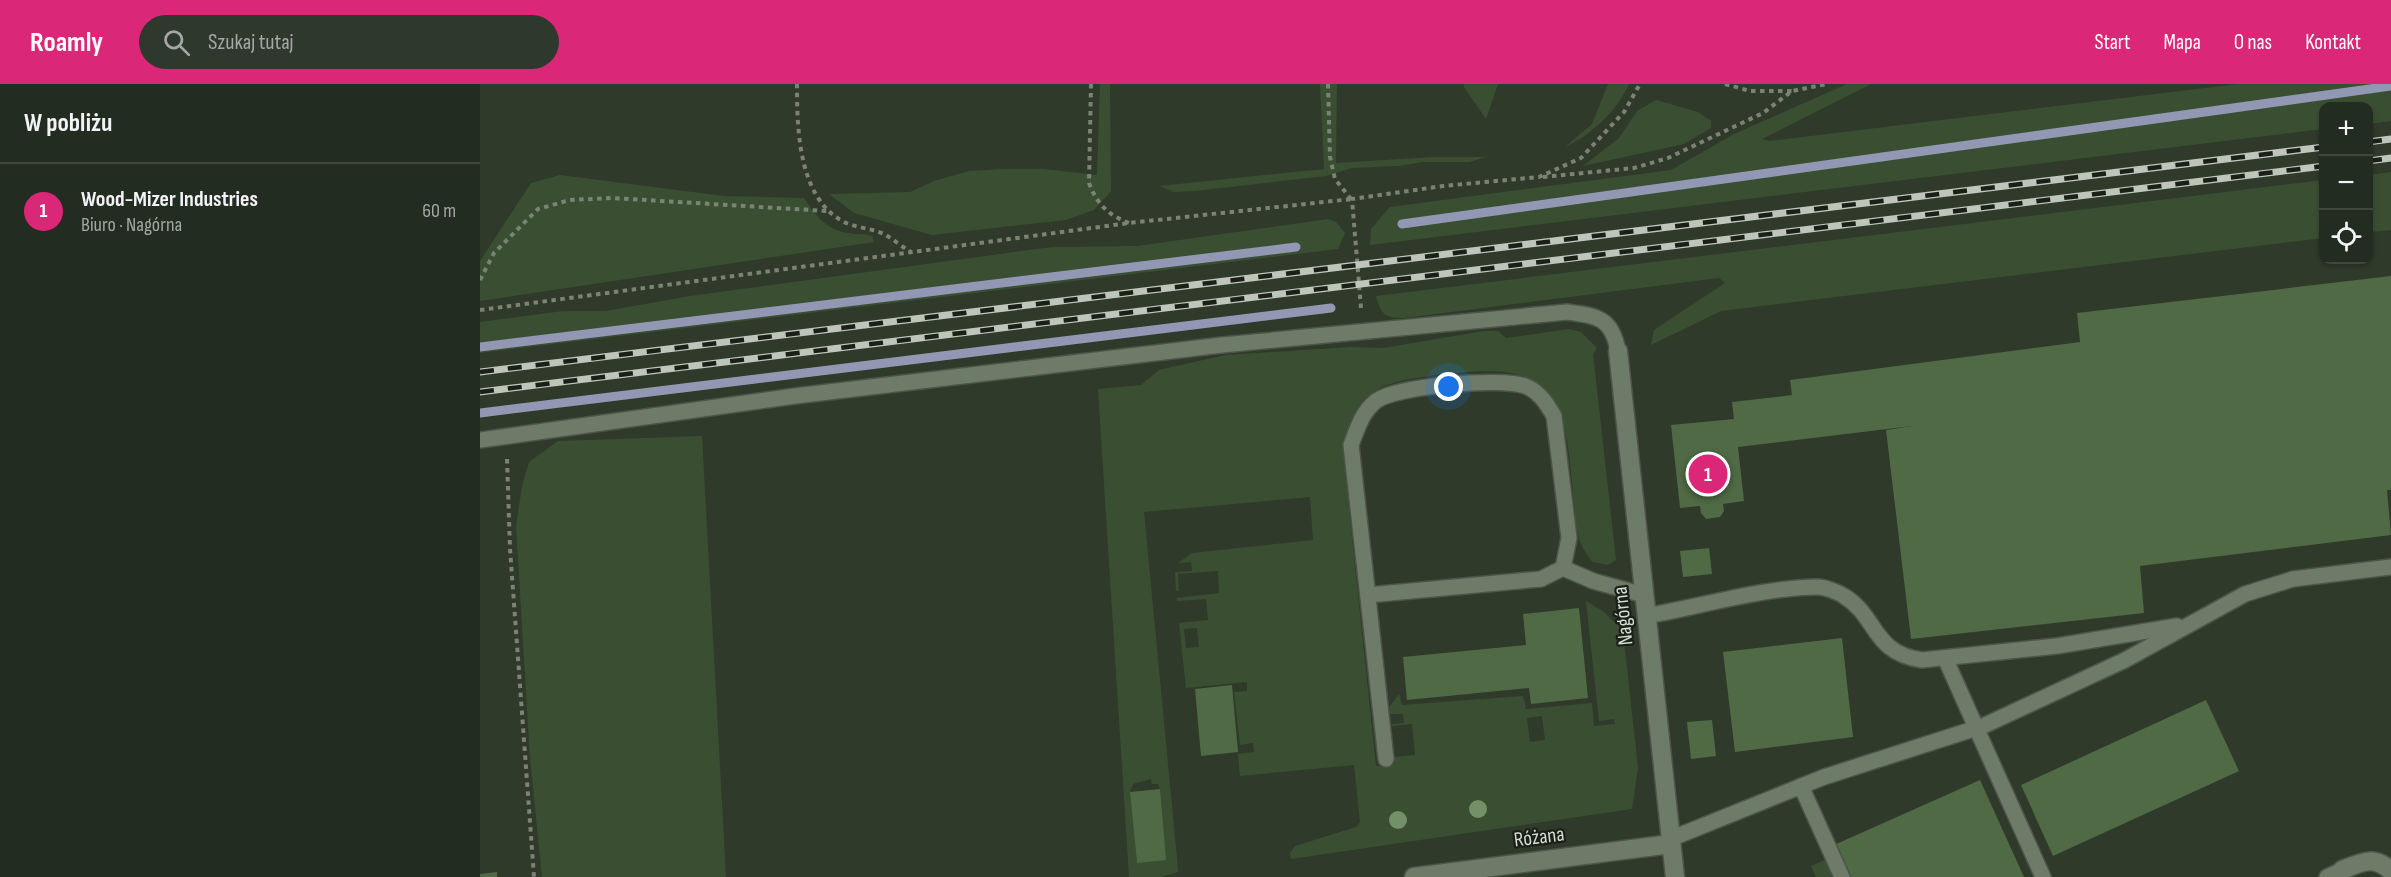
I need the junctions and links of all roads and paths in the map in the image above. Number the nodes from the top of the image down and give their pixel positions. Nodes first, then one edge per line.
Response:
1 (797, 84) edge
2 (1091, 84) edge
3 (1328, 84) edge
4 (1640, 84) edge
5 (1725, 84) edge
6 (1827, 84) edge
7 (1792, 91) junction
8 (1539, 177) junction
9 (1352, 199) junction
10 (827, 212) junction
11 (1129, 223) junction
12 (911, 253) junction
13 (480, 280) edge
14 (480, 310) edge
15 (1364, 333) junction
16 (1618, 351) joint
17 (507, 437) junction
18 (480, 440) edge
19 (2391, 567) edge
20 (1563, 568) junction
21 (1368, 595) junction
22 (1644, 596) junction
23 (1646, 616) junction
24 (2190, 624) junction
25 (1945, 658) junction
26 (1976, 728) junction
27 (1386, 759) dead end
28 (1801, 786) junction
29 (1671, 841) junction
30 (2391, 872) edge
31 (2335, 874) edge
32 (534, 877) edge
33 (1414, 877) edge
34 (1675, 877) edge
35 (1842, 877) edge
36 (2043, 877) edge

1 - 10 path
2 - 11 path
3 - 9 path
4 - 8 path
5 - 7 path
6 - 7 path
7 - 8 path
8 - 9 path
9 - 11 path
9 - 15 path
10 - 12 path
10 - 13 path
11 - 12 path
12 - 14 path
15 - 16 lane
15 - 17 lane
16 - 22 street, Nagórna
17 - 18 lane
17 - 32 path
19 - 24 lane
20 - 21 lane
20 - 21 lane
20 - 22 lane
21 - 27 lane
22 - 23 street, Nagórna
23 - 25 lane
23 - 29 street, Nagórna
24 - 25 lane
24 - 26 lane
25 - 26 lane
26 - 28 lane
26 - 36 lane
28 - 29 lane
28 - 35 lane
29 - 33 street, Różana
29 - 34 street, Nagórna
30 - 31 street

